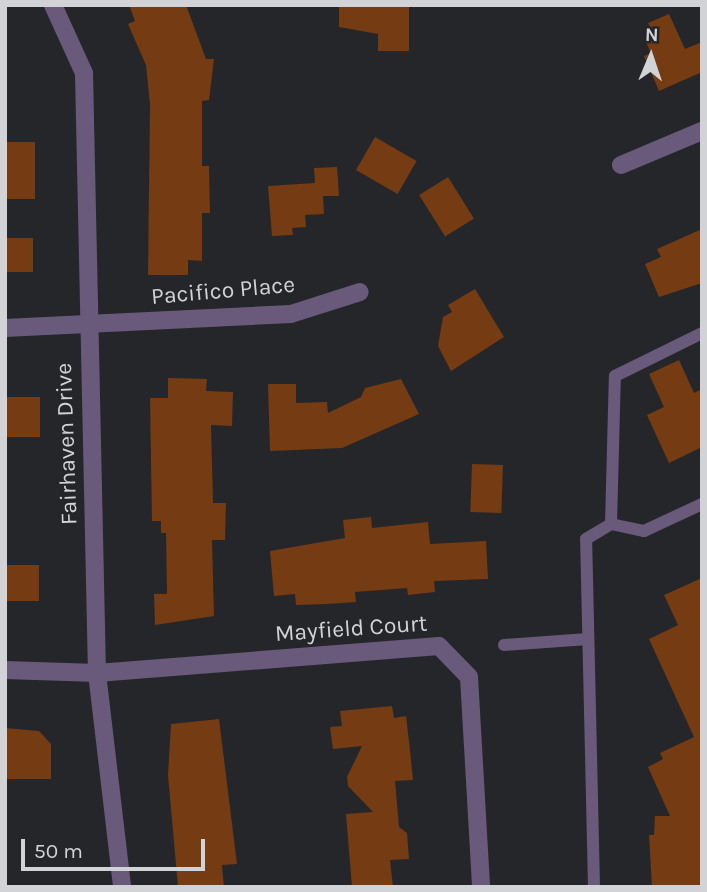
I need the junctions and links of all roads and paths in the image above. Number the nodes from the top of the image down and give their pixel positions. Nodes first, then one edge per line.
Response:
1 (53, 5) edge
2 (702, 131) edge
3 (621, 165) dead end
4 (360, 292) dead end
5 (87, 325) junction
6 (5, 328) edge
7 (702, 333) edge
8 (702, 504) edge
9 (611, 524) junction
10 (588, 639) junction
11 (504, 645) dead end
12 (5, 670) edge
13 (97, 673) junction
14 (122, 887) edge
15 (481, 887) edge
16 (594, 887) edge

1 - 5 street, Fairhaven Drive
2 - 3 street
4 - 5 street, Pacifico Place
5 - 6 street, Pacifico Place
5 - 13 street, Fairhaven Drive
7 - 9 lane
8 - 9 lane
9 - 10 lane
10 - 11 lane
10 - 16 lane
12 - 13 street
13 - 14 street, Fairhaven Drive
13 - 15 street, Mayfield Court

